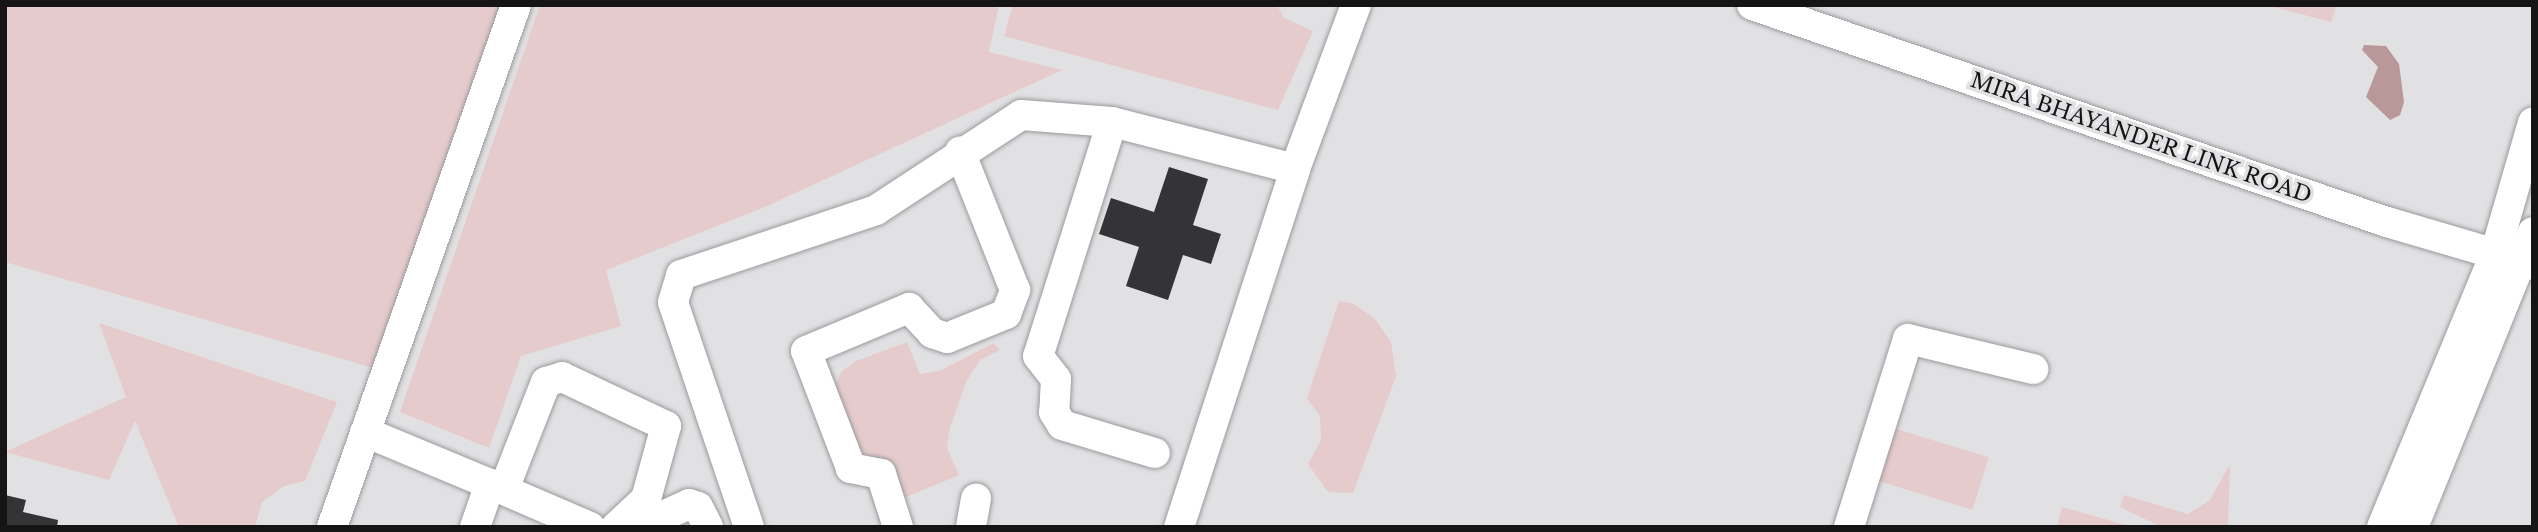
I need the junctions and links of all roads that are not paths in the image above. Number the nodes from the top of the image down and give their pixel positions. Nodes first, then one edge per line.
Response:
1 (516, 5) edge
2 (1356, 5) edge
3 (1752, 5) edge
4 (1112, 122) junction
5 (2533, 122) edge
6 (960, 152) junction
7 (1295, 169) junction
8 (2533, 233) edge
9 (2517, 260) edge
10 (2033, 369) dead end
11 (365, 432) junction
12 (1155, 453) dead end
13 (497, 487) junction
14 (2411, 495) junction
15 (332, 527) edge
16 (475, 527) edge
17 (590, 527) edge
18 (616, 527) edge
19 (639, 527) edge
20 (708, 527) edge
21 (749, 527) edge
22 (898, 527) edge
23 (1179, 527) edge
24 (1849, 527) edge
25 (2382, 527) edge
26 (2413, 527) edge

1 - 11 street
2 - 7 street
3 - 9 street, MIRA BHAYANDER LINK ROAD
4 - 6 street
4 - 7 street
4 - 12 street
5 - 9 street
6 - 21 street
6 - 22 street
7 - 23 street
8 - 9 street
9 - 14 street
10 - 24 street
11 - 13 street
11 - 15 street
13 - 16 street
13 - 17 street
13 - 18 street
14 - 25 street
14 - 26 street
19 - 20 street

